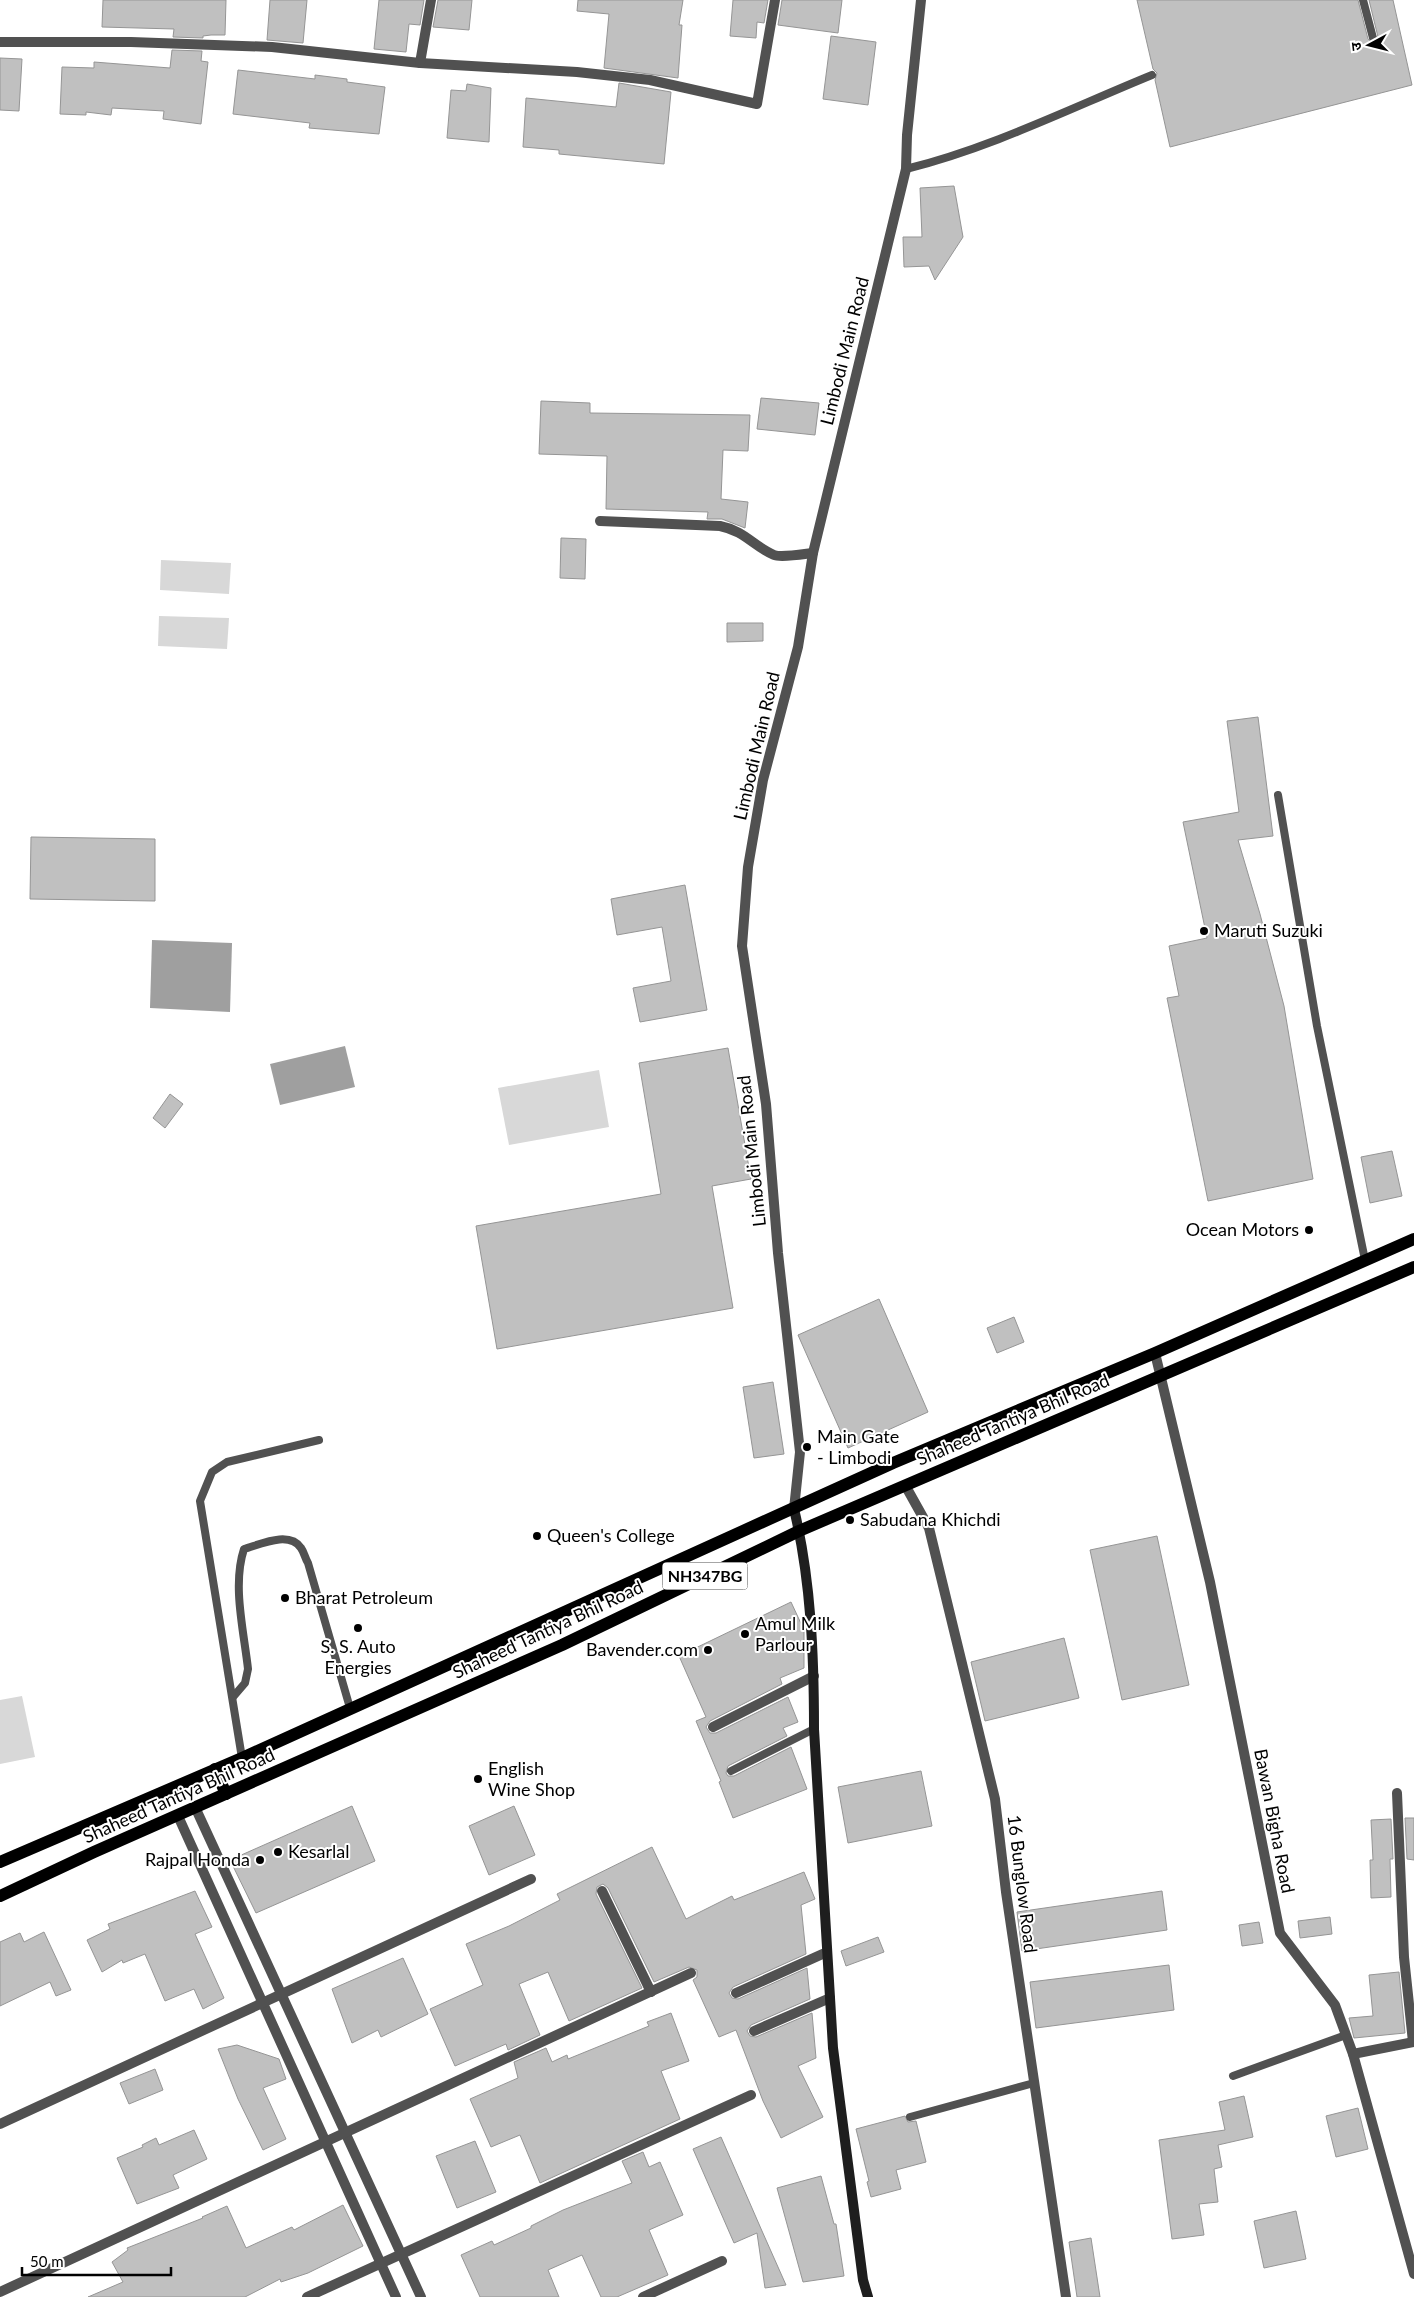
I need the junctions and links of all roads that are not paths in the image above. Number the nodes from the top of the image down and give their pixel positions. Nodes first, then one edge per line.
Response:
1 (431, 0) edge
2 (775, 0) edge
3 (921, 0) edge
4 (1363, 0) edge
5 (1373, 38) dead end
6 (0, 42) edge
7 (420, 62) junction
8 (1152, 75) dead end
9 (906, 169) junction
10 (600, 521) dead end
11 (813, 553) junction
12 (1278, 795) dead end
13 (1414, 1239) edge
14 (1365, 1260) junction
15 (1414, 1267) edge
16 (1155, 1353) junction
17 (1160, 1375) junction
18 (319, 1440) dead end
19 (905, 1485) junction
20 (794, 1509) junction
21 (799, 1531) junction
22 (814, 1676) junction
23 (233, 1697) junction
24 (350, 1708) junction
25 (713, 1728) dead end
26 (814, 1729) junction
27 (242, 1758) junction
28 (215, 1769) junction
29 (731, 1771) dead end
30 (1397, 1793) dead end
31 (226, 1794) junction
32 (195, 1807) junction
33 (178, 1816) junction
34 (0, 1862) edge
35 (531, 1879) dead end
36 (602, 1891) dead end
37 (0, 1896) edge
38 (827, 1952) junction
39 (692, 1974) dead end
40 (651, 1992) junction
41 (736, 1993) dead end
42 (281, 1995) junction
43 (830, 1998) junction
44 (262, 2003) junction
45 (754, 2031) dead end
46 (1346, 2035) junction
47 (1414, 2042) edge
48 (1354, 2054) junction
49 (1233, 2076) dead end
50 (1034, 2082) junction
51 (751, 2095) dead end
52 (910, 2117) dead end
53 (0, 2124) edge
54 (345, 2133) junction
55 (326, 2142) junction
56 (401, 2254) junction
57 (722, 2261) dead end
58 (381, 2263) junction
59 (1414, 2274) edge
60 (0, 2292) edge
61 (307, 2297) edge
62 (396, 2297) edge
63 (421, 2297) edge
64 (643, 2297) edge
65 (868, 2297) edge
66 (1066, 2297) edge

1 - 7 street
2 - 7 street
3 - 9 street, Limbodi Main Road
4 - 5 lane
6 - 7 street
8 - 9 lane
9 - 11 street, Limbodi Main Road
10 - 11 street
11 - 20 street, Limbodi Main Road
12 - 14 lane
13 - 14 main road, Shaheed Tantiya Bhil Road / NH347BG
14 - 16 main road, Shaheed Tantiya Bhil Road / NH347BG
15 - 17 main road, Shaheed Tantiya Bhil Road / NH347BG
16 - 17 street, Bawan Bigha Road
16 - 20 main road, Shaheed Tantiya Bhil Road / NH347BG
17 - 19 main road, Shaheed Tantiya Bhil Road / NH347BG
17 - 46 street, Bawan Bigha Road
18 - 23 lane
19 - 21 main road, Shaheed Tantiya Bhil Road / NH347BG
19 - 50 street, 16 Bunglow Road
20 - 21 street
20 - 24 main road, Shaheed Tantiya Bhil Road / NH347BG
21 - 22 street
21 - 31 main road, Shaheed Tantiya Bhil Road / NH347BG
22 - 25 street
22 - 26 street
23 - 24 lane
23 - 27 lane
24 - 27 main road, Shaheed Tantiya Bhil Road / NH347BG
26 - 29 lane
26 - 38 street
27 - 28 main road, Shaheed Tantiya Bhil Road / NH347BG
28 - 31 main road
28 - 34 main road, Shaheed Tantiya Bhil Road / NH347BG
30 - 47 street
31 - 32 main road, Shaheed Tantiya Bhil Road / NH347BG
32 - 33 main road, Shaheed Tantiya Bhil Road / NH347BG
32 - 42 street
33 - 37 main road, Shaheed Tantiya Bhil Road / NH347BG
33 - 44 street
35 - 42 street
36 - 40 street
38 - 41 street
38 - 43 street
39 - 40 street
40 - 54 street
42 - 44 street
42 - 54 street
43 - 45 street
43 - 65 street
44 - 53 street
44 - 55 street
46 - 48 street, Bawan Bigha Road
46 - 49 lane
47 - 48 street
48 - 59 street, Bawan Bigha Road
50 - 52 lane
50 - 66 street, 16 Bunglow Road
51 - 56 street
54 - 55 street
54 - 56 street
55 - 58 street
55 - 60 street
56 - 58 street
56 - 63 street
57 - 64 street
58 - 61 street
58 - 62 street

